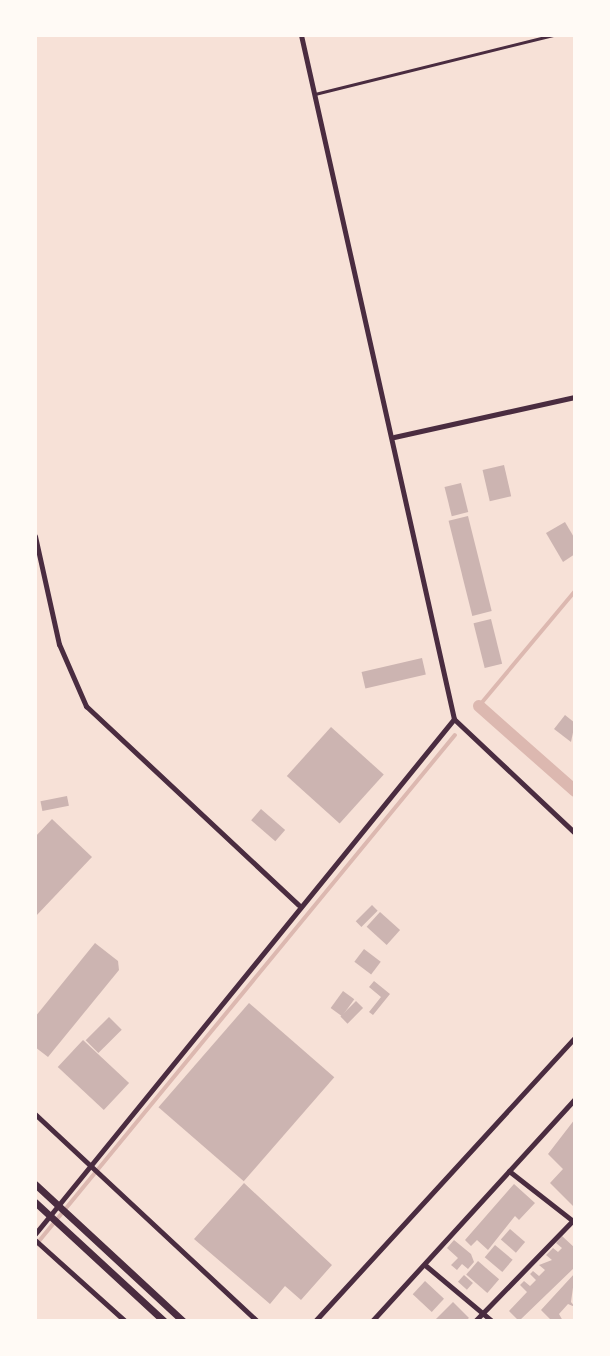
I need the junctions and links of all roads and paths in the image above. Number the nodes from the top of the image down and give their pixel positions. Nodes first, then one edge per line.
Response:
1 (301, 35) edge
2 (553, 35) edge
3 (314, 94) junction
4 (575, 397) edge
5 (394, 437) junction
6 (35, 536) edge
7 (454, 719) junction
8 (575, 833) edge
9 (299, 905) junction
10 (575, 1037) edge
11 (575, 1099) edge
12 (35, 1114) edge
13 (91, 1166) junction
14 (509, 1171) junction
15 (35, 1184) edge
16 (35, 1202) edge
17 (60, 1206) junction
18 (51, 1216) junction
19 (574, 1221) edge
20 (35, 1234) edge
21 (35, 1240) edge
22 (425, 1265) junction
23 (484, 1312) junction
24 (125, 1321) edge
25 (164, 1321) edge
26 (183, 1321) edge
27 (257, 1321) edge
28 (316, 1321) edge
29 (372, 1321) edge
30 (475, 1321) edge
31 (492, 1321) edge

1 - 3 street
2 - 3 lane
3 - 5 street
4 - 5 street
5 - 7 street
6 - 9 street
7 - 8 street
7 - 9 street
9 - 13 street
10 - 28 street
11 - 14 street
12 - 13 street
13 - 17 street
13 - 27 street
14 - 19 street
14 - 22 street
15 - 17 main road
16 - 18 main road
17 - 18 street
17 - 26 main road
18 - 20 street
18 - 25 main road
19 - 23 street
21 - 24 street
22 - 23 street
22 - 29 street
23 - 30 street
23 - 31 street

